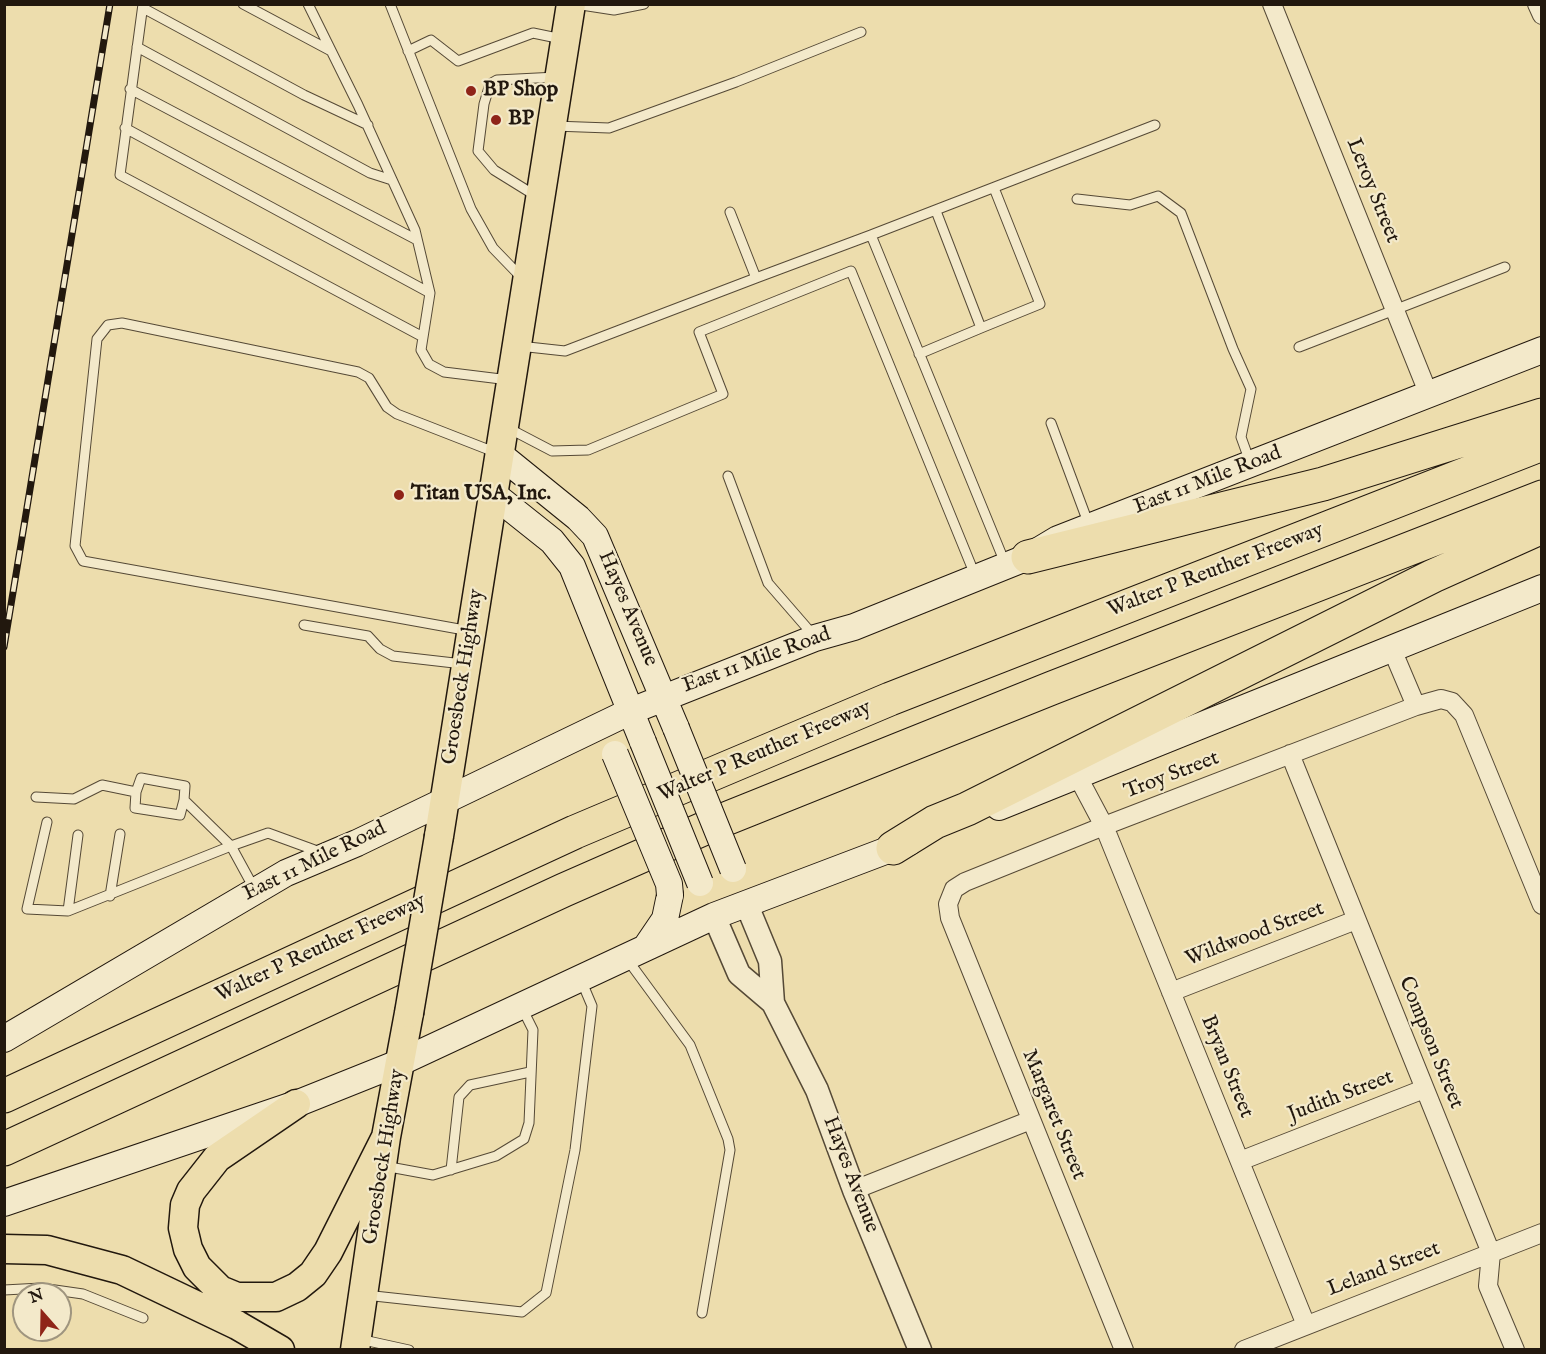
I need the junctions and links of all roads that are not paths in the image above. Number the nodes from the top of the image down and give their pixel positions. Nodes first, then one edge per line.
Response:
1 (243, 4) edge
2 (308, 4) edge
3 (390, 4) edge
4 (573, 4) edge
5 (644, 4) edge
6 (1272, 4) edge
7 (1537, 4) edge
8 (143, 6) edge
9 (1542, 15) edge
10 (861, 32) dead end
11 (565, 40) junction
12 (137, 47) junction
13 (331, 51) junction
14 (408, 51) junction
15 (560, 76) junction
16 (130, 89) junction
17 (368, 125) junction
18 (1155, 125) dead end
19 (552, 126) junction
20 (125, 128) junction
21 (392, 180) junction
22 (994, 188) junction
23 (540, 199) junction
24 (1077, 199) dead end
25 (936, 210) junction
26 (730, 212) dead end
27 (871, 235) junction
28 (417, 240) junction
29 (1505, 267) dead end
30 (756, 278) junction
31 (527, 282) junction
32 (430, 293) junction
33 (1395, 309) junction
34 (981, 328) junction
35 (423, 337) junction
36 (517, 346) junction
37 (1299, 347) dead end
38 (1542, 351) edge
39 (919, 354) junction
40 (511, 381) junction
41 (1429, 395) junction
42 (1542, 415) edge
43 (1052, 423) dead end
44 (504, 426) junction
45 (1542, 444) edge
46 (499, 454) junction
47 (1251, 464) junction
48 (728, 476) dead end
49 (493, 494) junction
50 (1542, 497) edge
51 (1542, 526) edge
52 (1090, 527) junction
53 (1017, 561) junction
54 (976, 577) junction
55 (1542, 588) edge
56 (304, 624) dead end
57 (471, 631) junction
58 (815, 638) junction
59 (1391, 647) junction
60 (466, 664) junction
61 (663, 697) junction
62 (1416, 706) junction
63 (631, 711) junction
64 (577, 736) junction
65 (1290, 754) junction
66 (1078, 777) junction
67 (136, 792) junction
68 (36, 796) dead end
69 (445, 798) junction
70 (184, 800) junction
71 (47, 822) dead end
72 (1104, 826) junction
73 (120, 834) dead end
74 (78, 835) dead end
75 (231, 846) junction
76 (893, 848) junction
77 (328, 855) junction
78 (255, 890) junction
79 (110, 896) junction
80 (950, 896) joint
81 (746, 903) junction
82 (1542, 905) edge
83 (68, 911) junction
84 (714, 916) junction
85 (1356, 920) junction
86 (636, 952) junction
87 (580, 979) junction
88 (1171, 992) junction
89 (773, 1003) junction
90 (521, 1006) junction
91 (4, 1039) edge
92 (401, 1062) junction
93 (530, 1072) junction
94 (1424, 1089) junction
95 (4, 1096) edge
96 (296, 1104) junction
97 (1031, 1120) junction
98 (386, 1137) junction
99 (4, 1149) edge
100 (1240, 1161) junction
101 (381, 1166) junction
102 (451, 1170) junction
103 (854, 1190) junction
104 (4, 1203) edge
105 (1542, 1233) edge
106 (4, 1249) edge
107 (1491, 1253) junction
108 (4, 1290) edge
109 (363, 1295) junction
110 (702, 1313) dead end
111 (143, 1318) dead end
112 (1306, 1325) junction
113 (356, 1344) edge
114 (280, 1350) edge
115 (409, 1350) edge
116 (920, 1350) edge
117 (1124, 1350) edge
118 (1244, 1350) edge
119 (1515, 1350) edge

1 - 13 lane
2 - 13 lane
3 - 14 lane
4 - 5 lane
4 - 11 main road, Groesbeck Highway
6 - 33 street, Leroy Street
7 - 9 street
8 - 12 lane
8 - 17 lane
10 - 19 lane
11 - 14 lane
11 - 15 main road, Groesbeck Highway
12 - 16 lane
12 - 21 lane
13 - 17 lane
14 - 31 lane
15 - 19 main road, Groesbeck Highway
15 - 23 lane
16 - 20 lane
16 - 28 lane
17 - 21 lane
18 - 22 lane
19 - 23 main road, Groesbeck Highway
20 - 32 lane
20 - 35 lane
21 - 28 lane
22 - 25 lane
22 - 34 lane
23 - 31 main road, Groesbeck Highway
24 - 47 lane
25 - 27 lane
25 - 34 lane
26 - 30 lane
27 - 30 lane
27 - 39 lane
28 - 32 lane
29 - 33 lane
30 - 36 lane
31 - 36 main road, Groesbeck Highway
32 - 35 lane
33 - 37 lane
33 - 41 street, Leroy Street
34 - 39 lane
35 - 40 lane
36 - 40 main road, Groesbeck Highway
38 - 41 main road, East 11 Mile Road
39 - 53 lane
40 - 44 main road, Groesbeck Highway
41 - 47 main road, East 11 Mile Road
42 - 53 highway
43 - 52 lane
44 - 46 main road, Groesbeck Highway
44 - 54 lane
45 - 95 highway, Walter P Reuther Freeway
46 - 49 main road, Groesbeck Highway
46 - 57 lane
46 - 61 main road, Hayes Avenue
47 - 52 main road, East 11 Mile Road
48 - 58 lane
49 - 57 main road, Groesbeck Highway
49 - 63 main road, Hayes Avenue
50 - 99 highway
51 - 76 highway
52 - 53 main road, East 11 Mile Road
53 - 54 main road, East 11 Mile Road
54 - 58 main road, East 11 Mile Road
55 - 59 main road
56 - 60 lane
57 - 60 main road, Groesbeck Highway
58 - 61 main road, East 11 Mile Road
59 - 62 street
59 - 66 main road
60 - 69 main road, Groesbeck Highway
61 - 63 main road, East 11 Mile Road
61 - 81 main road, Hayes Avenue, bridge
62 - 65 street, Troy Street
62 - 82 street, Troy Street
63 - 64 main road, East 11 Mile Road
63 - 84 main road, Hayes Avenue, bridge
64 - 69 main road, East 11 Mile Road
64 - 86 main road, bridge
65 - 72 street, Troy Street
65 - 85 street, Compson Street
66 - 72 street, Bryan Street
66 - 76 main road
67 - 68 lane
67 - 70 lane
67 - 70 lane
69 - 77 main road, East 11 Mile Road
69 - 92 main road, Groesbeck Highway, bridge
70 - 75 lane
71 - 83 lane
72 - 80 street, Troy Street
72 - 88 street, Bryan Street
73 - 79 lane
74 - 83 lane
75 - 77 lane
75 - 78 lane
75 - 79 lane
76 - 81 main road
77 - 78 main road, East 11 Mile Road
78 - 91 main road, East 11 Mile Road
79 - 83 lane
80 - 97 street, Margaret Street
81 - 84 main road
81 - 89 street, Hayes Avenue
84 - 86 main road
84 - 89 street, Hayes Avenue
85 - 88 street, Wildwood Street
85 - 94 street, Compson Street
86 - 87 main road
86 - 110 lane
87 - 90 main road
87 - 109 lane
88 - 100 street, Bryan Street
89 - 103 street, Hayes Avenue
90 - 92 main road
90 - 93 lane
92 - 96 main road
92 - 98 main road, Groesbeck Highway
93 - 102 lane
93 - 102 lane
94 - 100 street, Judith Street
94 - 107 street, Compson Street
96 - 98 main road
96 - 104 main road
97 - 103 street
97 - 117 street, Margaret Street
98 - 101 main road, Groesbeck Highway
100 - 112 street, Bryan Street
101 - 102 lane
101 - 109 main road, Groesbeck Highway
103 - 116 street, Hayes Avenue
105 - 107 street, Leland Street
106 - 114 main road
107 - 112 street, Leland Street
107 - 119 street, Compson Street
108 - 111 lane
109 - 113 main road, Groesbeck Highway
112 - 118 street, Leland Street
113 - 115 lane

